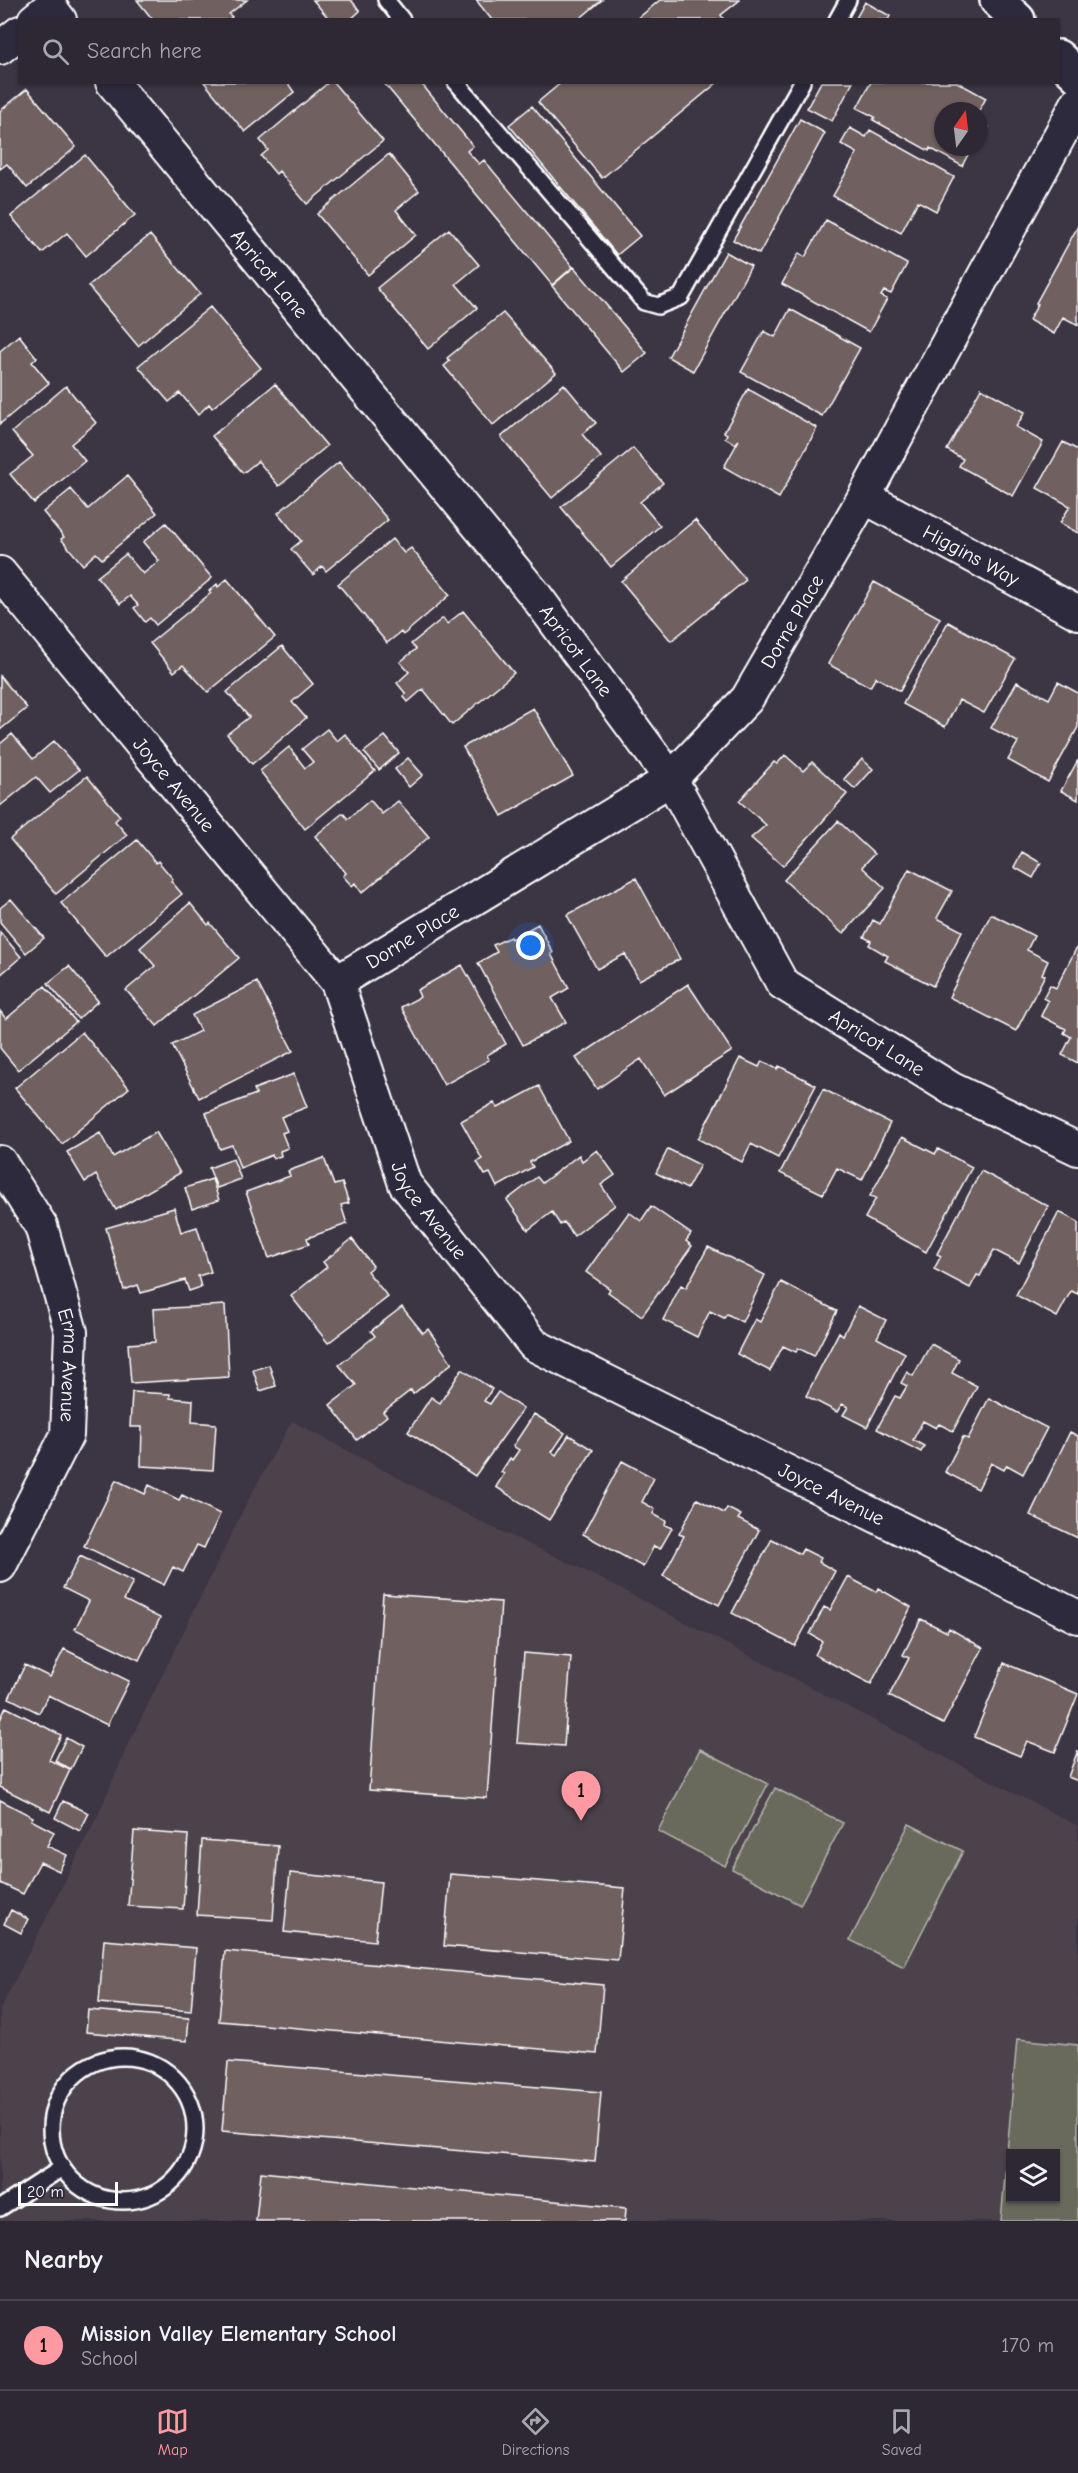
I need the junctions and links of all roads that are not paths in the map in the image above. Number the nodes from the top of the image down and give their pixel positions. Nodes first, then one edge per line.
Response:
1 (386, 0) edge
2 (848, 0) edge
3 (997, 0) edge
4 (400, 18) edge
5 (838, 18) edge
6 (1016, 18) edge
7 (18, 34) edge
8 (0, 48) edge
9 (1060, 58) edge
10 (1078, 75) edge
11 (114, 84) edge
12 (458, 84) edge
13 (801, 84) edge
14 (1078, 102) edge
15 (864, 497) junction
16 (0, 573) edge
17 (1078, 613) edge
18 (671, 779) junction
19 (337, 982) junction
20 (1078, 1149) edge
21 (0, 1162) edge
22 (0, 1566) edge
23 (1078, 1617) edge
24 (62, 2168) junction
25 (0, 2208) edge

1 - 4 lane
2 - 5 lane
3 - 6 main road
7 - 8 street
9 - 10 main road
11 - 18 street, Apricot Lane
12 - 13 lane
14 - 15 street, Dorne Place
15 - 17 street, Higgins Way
15 - 18 street, Dorne Place
16 - 19 street, Joyce Avenue
18 - 19 street, Dorne Place
18 - 20 street, Apricot Lane
19 - 23 street, Joyce Avenue
21 - 22 street, Erma Avenue
24 - 24 lane
24 - 25 lane

